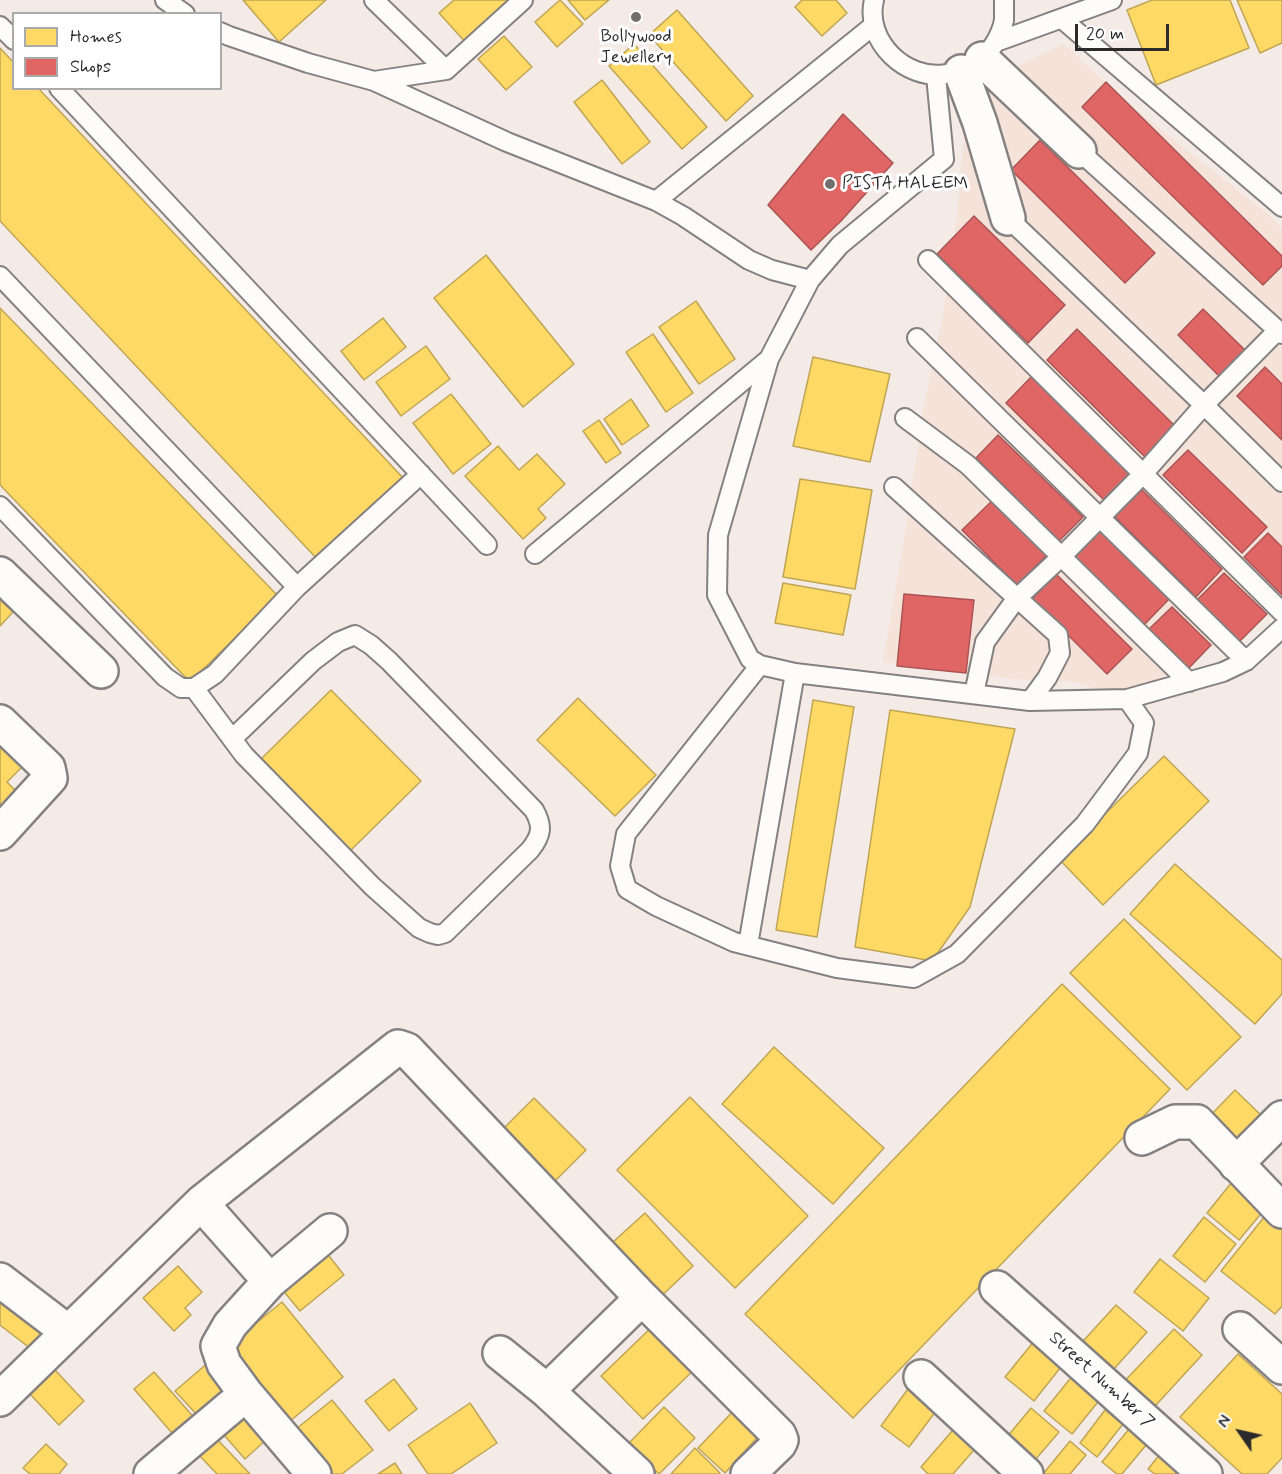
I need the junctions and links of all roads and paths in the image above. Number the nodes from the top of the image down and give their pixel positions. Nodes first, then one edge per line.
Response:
1 (165, 0) edge
2 (374, 0) edge
3 (523, 0) edge
4 (874, 0) edge
5 (1004, 0) edge
6 (1112, 0) edge
7 (182, 12) edge
8 (1062, 19) junction
9 (874, 25) junction
10 (0, 26) edge
11 (222, 33) edge
12 (12, 38) edge
13 (969, 62) junction
14 (446, 70) junction
15 (374, 81) junction
16 (61, 90) edge
17 (1079, 151) joint
18 (656, 201) junction
19 (1282, 207) edge
20 (1008, 218) joint
21 (928, 260) dead end
22 (0, 276) edge
23 (810, 280) junction
24 (1280, 332) edge
25 (917, 338) dead end
26 (769, 358) junction
27 (1204, 405) junction
28 (905, 418) dead end
29 (421, 474) junction
30 (1143, 474) junction
31 (1282, 482) edge
32 (894, 487) dead end
33 (0, 506) edge
34 (1100, 517) junction
35 (487, 545) dead end
36 (535, 554) dead end
37 (1061, 557) junction
38 (0, 574) edge
39 (297, 587) junction
40 (1016, 599) junction
41 (1282, 612) edge
42 (1282, 628) edge
43 (1246, 661) junction
44 (760, 666) junction
45 (101, 671) dead end
46 (795, 673) junction
47 (1189, 682) junction
48 (194, 688) junction
49 (975, 694) junction
50 (1127, 699) junction
51 (1030, 701) junction
52 (0, 723) edge
53 (232, 739) junction
54 (0, 833) edge
55 (748, 945) junction
56 (1282, 1118) edge
57 (1142, 1138) dead end
58 (1236, 1164) junction
59 (201, 1203) junction
60 (1282, 1211) edge
61 (330, 1231) dead end
62 (0, 1280) edge
63 (270, 1281) junction
64 (998, 1287) dead end
65 (642, 1298) junction
66 (1240, 1329) dead end
67 (68, 1332) junction
68 (500, 1353) dead end
69 (1282, 1367) edge
70 (921, 1377) dead end
71 (547, 1391) junction
72 (246, 1394) junction
73 (0, 1399) edge
74 (151, 1474) edge
75 (314, 1474) edge
76 (637, 1474) edge
77 (748, 1474) edge
78 (1026, 1474) edge
79 (1205, 1474) edge

1 - 7 lane
2 - 14 lane
3 - 14 lane
4 - 9 lane
5 - 13 lane
6 - 8 lane
8 - 13 lane
8 - 19 lane
9 - 13 lane
9 - 18 lane
10 - 12 lane
11 - 15 lane
13 - 17 street
13 - 20 street
13 - 23 lane
14 - 15 lane
15 - 18 lane
16 - 29 lane
17 - 24 lane
18 - 23 lane
20 - 27 lane
21 - 30 lane
22 - 39 lane
23 - 26 lane
24 - 27 lane
25 - 34 lane
26 - 36 lane
26 - 44 lane
27 - 30 lane
27 - 31 lane
28 - 37 lane
29 - 35 lane
29 - 39 lane
30 - 34 lane
30 - 41 lane
32 - 40 lane
33 - 48 lane
34 - 37 lane
34 - 43 lane
37 - 40 lane
37 - 47 lane
38 - 45 street
39 - 48 lane
40 - 49 lane
40 - 51 lane
42 - 43 lane
43 - 47 lane
44 - 46 lane
44 - 55 lane
46 - 49 lane
46 - 55 lane
47 - 50 lane
48 - 53 lane
49 - 51 lane
50 - 51 lane
50 - 55 lane
52 - 54 street
53 - 53 lane
56 - 58 street
57 - 58 street
58 - 60 street
59 - 63 street
59 - 65 street
59 - 67 street
61 - 63 street
62 - 67 street
63 - 72 street
64 - 79 street, Street Number 7
65 - 71 street
65 - 77 street
66 - 69 street
67 - 73 street
68 - 71 street
70 - 78 street
71 - 76 street
72 - 74 street
72 - 75 street

